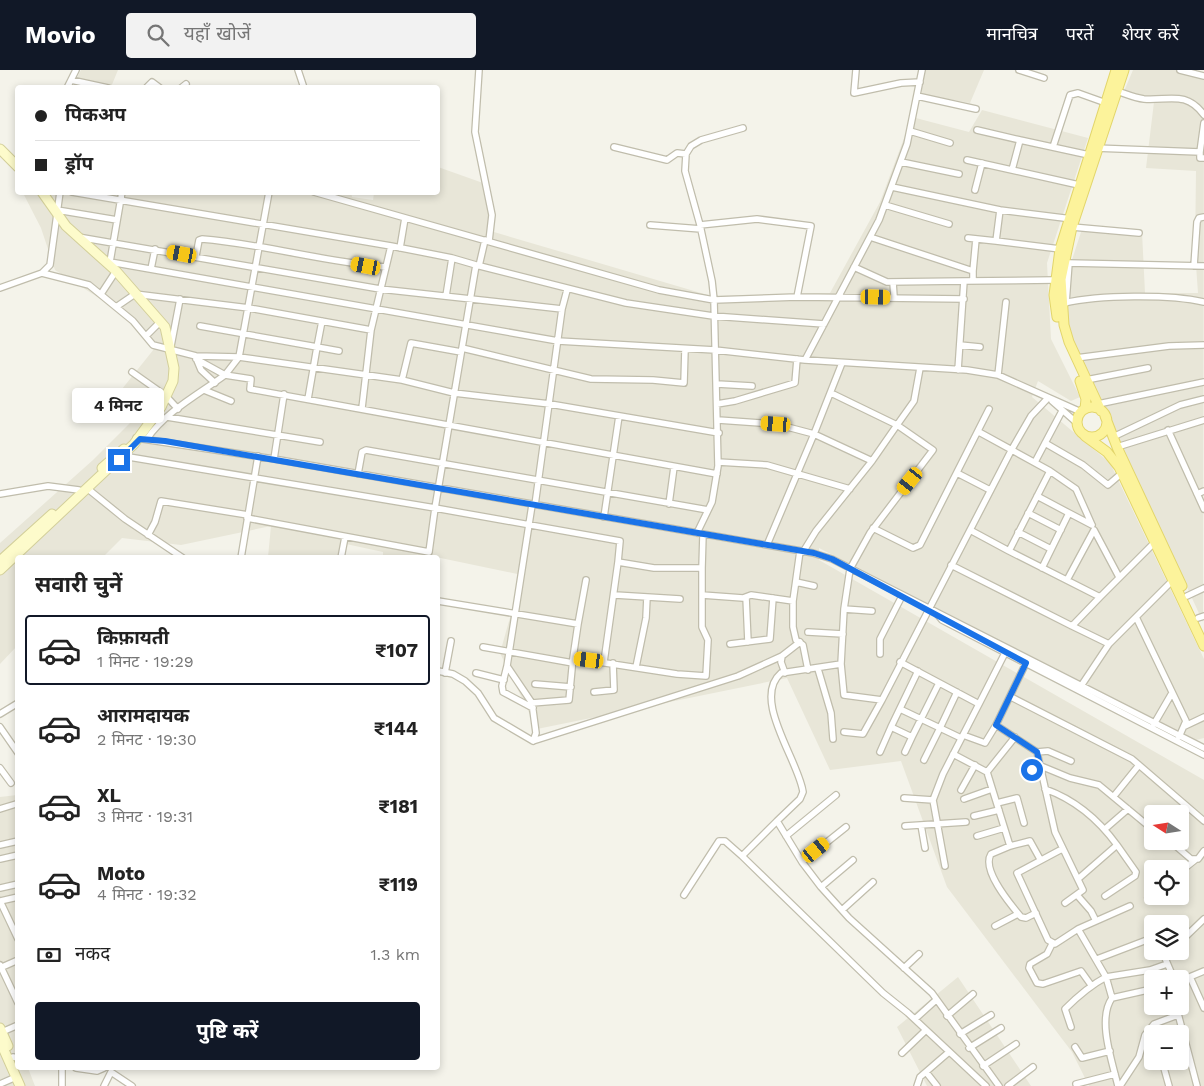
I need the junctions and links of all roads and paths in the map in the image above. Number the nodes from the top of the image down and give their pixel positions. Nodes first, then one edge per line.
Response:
1 (76, 70) edge
2 (298, 70) edge
3 (479, 70) edge
4 (856, 70) edge
5 (922, 70) edge
6 (1019, 70) edge
7 (1116, 70) edge
8 (1124, 70) edge
9 (1180, 70) edge
10 (1196, 72) edge
11 (1204, 76) edge
12 (1044, 78) dead end
13 (71, 80) junction
14 (920, 82) junction
15 (68, 85) edge
16 (94, 85) edge
17 (303, 85) edge
18 (1117, 91) junction
19 (917, 96) junction
20 (1106, 103) junction
21 (976, 109) dead end
22 (1204, 115) edge
23 (1204, 123) edge
24 (743, 128) dead end
25 (977, 130) dead end
26 (910, 131) junction
27 (1020, 140) junction
28 (950, 143) dead end
29 (1053, 147) junction
30 (614, 148) dead end
31 (0, 149) edge
32 (1092, 151) junction
33 (1200, 152) junction
34 (686, 154) junction
35 (1204, 158) edge
36 (967, 160) dead end
37 (900, 162) junction
38 (982, 163) junction
39 (15, 164) edge
40 (1012, 170) junction
41 (959, 174) dead end
42 (1078, 186) junction
43 (892, 187) junction
44 (975, 190) dead end
45 (44, 195) edge
46 (60, 195) edge
47 (90, 195) edge
48 (122, 195) edge
49 (268, 195) edge
50 (324, 195) edge
51 (121, 200) junction
52 (885, 205) junction
53 (1000, 210) junction
54 (57, 212) junction
55 (1204, 217) edge
56 (405, 218) junction
57 (117, 220) junction
58 (1071, 222) junction
59 (949, 224) dead end
60 (263, 225) junction
61 (650, 225) dead end
62 (701, 227) junction
63 (1139, 233) dead end
64 (76, 236) junction
65 (870, 237) junction
66 (968, 238) dead end
67 (976, 238) junction
68 (487, 241) junction
69 (996, 241) junction
70 (113, 243) junction
71 (260, 245) junction
72 (391, 246) junction
73 (400, 248) junction
74 (155, 249) junction
75 (1060, 249) junction
76 (196, 256) junction
77 (452, 258) junction
78 (1063, 262) junction
79 (109, 263) junction
80 (477, 266) junction
81 (1194, 266) junction
82 (1204, 266) edge
83 (256, 267) junction
84 (854, 267) junction
85 (386, 268) junction
86 (151, 269) junction
87 (116, 271) junction
88 (973, 271) junction
89 (42, 273) junction
90 (1055, 280) junction
91 (964, 281) junction
92 (972, 281) junction
93 (893, 282) junction
94 (253, 286) junction
95 (0, 288) edge
96 (380, 289) junction
97 (567, 290) junction
98 (101, 294) junction
99 (134, 294) junction
100 (446, 296) junction
101 (838, 296) junction
102 (797, 297) junction
103 (894, 298) junction
104 (180, 299) junction
105 (964, 299) junction
106 (714, 300) junction
107 (470, 301) junction
108 (1006, 302) dead end
109 (1204, 302) edge
110 (1061, 304) junction
111 (116, 307) junction
112 (249, 308) junction
113 (562, 309) junction
114 (377, 310) junction
115 (713, 316) junction
116 (160, 322) junction
117 (322, 322) junction
118 (466, 324) junction
119 (824, 324) junction
120 (200, 326) dead end
121 (371, 330) junction
122 (244, 333) junction
123 (146, 336) junction
124 (558, 341) junction
125 (960, 345) junction
126 (1204, 345) edge
127 (317, 347) junction
128 (980, 347) dead end
129 (171, 348) junction
130 (685, 349) junction
131 (462, 350) junction
132 (715, 350) junction
133 (339, 351) dead end
134 (196, 357) junction
135 (240, 357) junction
136 (1076, 358) junction
137 (797, 359) junction
138 (805, 360) junction
139 (842, 363) junction
140 (314, 368) junction
141 (920, 368) junction
142 (1148, 368) dead end
143 (958, 370) junction
144 (554, 371) junction
145 (132, 372) dead end
146 (225, 375) junction
147 (998, 375) junction
148 (367, 376) junction
149 (402, 380) junction
150 (1086, 380) junction
151 (1204, 382) edge
152 (215, 383) junction
153 (717, 384) junction
154 (752, 386) dead end
155 (204, 390) junction
156 (454, 393) junction
157 (831, 393) junction
158 (284, 394) junction
159 (166, 396) junction
160 (1048, 398) junction
161 (308, 399) junction
162 (1204, 400) edge
163 (231, 401) dead end
164 (550, 404) junction
165 (718, 404) junction
166 (362, 408) junction
167 (178, 409) junction
168 (990, 409) dead end
169 (1101, 410) junction
170 (1062, 411) junction
171 (1083, 411) junction
172 (619, 416) junction
173 (167, 417) junction
174 (718, 420) junction
175 (1204, 420) edge
176 (1077, 423) junction
177 (449, 424) junction
178 (898, 425) junction
179 (1168, 430) junction
180 (979, 432) junction
181 (719, 433) junction
182 (814, 434) junction
183 (278, 435) junction
184 (1085, 436) junction
185 (141, 437) junction
186 (1113, 437) junction
187 (320, 442) dead end
188 (1045, 443) junction
189 (544, 444) junction
190 (1117, 447) junction
191 (1012, 449) junction
192 (123, 456) junction
193 (258, 456) junction
194 (614, 456) junction
195 (274, 459) junction
196 (872, 461) junction
197 (443, 462) junction
198 (718, 462) junction
199 (1035, 462) junction
200 (674, 467) junction
201 (1050, 471) junction
202 (797, 472) junction
203 (957, 473) junction
204 (1122, 473) junction
205 (358, 474) junction
206 (717, 474) junction
207 (254, 478) junction
208 (539, 480) junction
209 (438, 489) junction
210 (850, 489) junction
211 (84, 490) junction
212 (990, 490) junction
213 (1204, 491) edge
214 (608, 492) junction
215 (0, 494) edge
216 (1197, 494) junction
217 (1037, 496) junction
218 (669, 504) junction
219 (534, 505) junction
220 (435, 508) junction
221 (1204, 509) edge
222 (708, 510) junction
223 (1028, 513) junction
224 (1069, 513) junction
225 (248, 516) junction
226 (604, 517) junction
227 (528, 524) junction
228 (1093, 527) junction
229 (873, 528) junction
230 (970, 530) junction
231 (1061, 530) junction
232 (1018, 532) junction
233 (700, 534) junction
234 (148, 535) junction
235 (345, 537) junction
236 (1157, 540) junction
237 (768, 545) junction
238 (1051, 549) junction
239 (802, 551) junction
240 (1009, 551) junction
241 (16, 555) edge
242 (178, 555) edge
243 (242, 555) edge
244 (342, 555) edge
245 (429, 555) edge
246 (15, 556) edge
247 (0, 561) edge
248 (618, 562) junction
249 (951, 565) junction
250 (702, 568) junction
251 (1042, 568) junction
252 (850, 569) junction
253 (0, 570) edge
254 (1119, 578) junction
255 (586, 580) dead end
256 (1067, 580) junction
257 (1173, 580) junction
258 (796, 582) junction
259 (814, 586) dead end
260 (1204, 588) edge
261 (615, 594) junction
262 (702, 596) junction
263 (902, 596) junction
264 (1187, 596) junction
265 (647, 597) junction
266 (746, 597) junction
267 (1100, 597) junction
268 (773, 598) junction
269 (680, 599) dead end
270 (440, 601) edge
271 (793, 601) junction
272 (844, 608) junction
273 (929, 610) junction
274 (872, 612) dead end
275 (515, 615) junction
276 (1136, 617) junction
277 (1201, 617) edge
278 (578, 624) junction
279 (1072, 626) junction
280 (808, 632) dead end
281 (1204, 632) edge
282 (843, 634) junction
283 (451, 642) dead end
284 (748, 642) junction
285 (800, 642) junction
286 (730, 644) dead end
287 (1110, 644) junction
288 (483, 646) dead end
289 (1204, 646) edge
290 (1006, 650) junction
291 (509, 652) junction
292 (880, 654) dead end
293 (782, 656) junction
294 (573, 660) junction
295 (604, 662) junction
296 (900, 662) junction
297 (613, 663) junction
298 (1026, 663) junction
299 (841, 664) junction
300 (507, 666) junction
301 (636, 666) junction
302 (818, 669) junction
303 (808, 670) junction
304 (918, 671) junction
305 (440, 672) edge
306 (476, 672) dead end
307 (445, 673) junction
308 (785, 673) junction
309 (504, 680) junction
310 (939, 683) junction
311 (535, 684) dead end
312 (1081, 686) junction
313 (571, 687) junction
314 (594, 692) dead end
315 (958, 692) junction
316 (1172, 693) junction
317 (1011, 697) junction
318 (882, 700) junction
319 (15, 704) edge
320 (979, 704) junction
321 (532, 705) junction
322 (900, 708) junction
323 (0, 714) edge
324 (922, 718) junction
325 (1204, 718) edge
326 (1154, 724) junction
327 (996, 725) junction
328 (1185, 726) junction
329 (0, 727) edge
330 (891, 727) junction
331 (940, 728) junction
332 (844, 732) dead end
333 (912, 737) junction
334 (962, 737) junction
335 (1016, 737) junction
336 (1178, 738) junction
337 (833, 739) dead end
338 (533, 741) junction
339 (1204, 748) edge
340 (15, 749) edge
341 (880, 752) dead end
342 (905, 752) dead end
343 (1037, 752) junction
344 (953, 754) junction
345 (1204, 755) edge
346 (924, 760) dead end
347 (1071, 761) dead end
348 (975, 765) junction
349 (1138, 765) junction
350 (0, 768) edge
351 (1025, 768) dead end
352 (1041, 768) junction
353 (987, 772) junction
354 (10, 783) dead end
355 (992, 789) junction
356 (1045, 789) junction
357 (961, 790) dead end
358 (836, 795) dead end
359 (1114, 796) junction
360 (904, 798) dead end
361 (964, 798) dead end
362 (933, 800) junction
363 (15, 804) edge
364 (998, 806) junction
365 (0, 808) edge
366 (1128, 809) junction
367 (974, 816) dead end
368 (1204, 820) edge
369 (777, 821) junction
370 (966, 822) dead end
371 (1024, 822) dead end
372 (1144, 822) edge
373 (937, 824) junction
374 (921, 825) junction
375 (905, 826) dead end
376 (846, 827) dead end
377 (1004, 828) junction
378 (1105, 829) junction
379 (786, 836) junction
380 (977, 836) dead end
381 (15, 842) edge
382 (0, 845) edge
383 (1117, 845) junction
384 (1010, 846) junction
385 (925, 848) dead end
386 (1062, 849) junction
387 (1182, 850) edge
388 (1204, 851) edge
389 (15, 856) edge
390 (742, 856) junction
391 (0, 859) edge
392 (1040, 859) junction
393 (853, 860) dead end
394 (1195, 860) junction
395 (802, 862) junction
396 (1189, 865) edge
397 (945, 866) dead end
398 (1078, 879) junction
399 (873, 882) dead end
400 (15, 885) edge
401 (821, 887) junction
402 (0, 888) edge
403 (684, 894) dead end
404 (1077, 895) junction
405 (1105, 896) dead end
406 (15, 898) edge
407 (1, 901) edge
408 (1065, 903) dead end
409 (1130, 906) dead end
410 (842, 910) junction
411 (1036, 913) junction
412 (1018, 914) junction
413 (1204, 920) edge
414 (1096, 921) junction
415 (994, 926) dead end
416 (1078, 929) junction
417 (15, 932) edge
418 (1189, 934) edge
419 (1144, 941) edge
420 (1052, 944) junction
421 (919, 954) dead end
422 (1097, 959) junction
423 (1165, 960) edge
424 (15, 961) edge
425 (1167, 964) junction
426 (0, 967) edge
427 (904, 968) junction
428 (1170, 970) edge
429 (1204, 971) edge
430 (1106, 977) junction
431 (1190, 977) joint
432 (1091, 985) junction
433 (1144, 991) edge
434 (973, 994) dead end
435 (15, 997) edge
436 (1112, 998) junction
437 (936, 1000) junction
438 (1204, 1008) edge
439 (990, 1015) dead end
440 (947, 1016) junction
441 (1178, 1016) joint
442 (915, 1019) junction
443 (1153, 1025) edge
444 (1071, 1027) dead end
445 (15, 1028) edge
446 (1001, 1028) dead end
447 (926, 1030) junction
448 (960, 1034) junction
449 (1144, 1039) edge
450 (1, 1040) edge
451 (1016, 1044) dead end
452 (1075, 1046) dead end
453 (970, 1048) junction
454 (1110, 1051) junction
455 (949, 1052) junction
456 (902, 1053) dead end
457 (15, 1057) edge
458 (15, 1066) edge
459 (983, 1066) junction
460 (1033, 1067) dead end
461 (17, 1070) edge
462 (62, 1070) edge
463 (87, 1070) edge
464 (101, 1070) edge
465 (112, 1070) edge
466 (1165, 1070) edge
467 (926, 1072) junction
468 (1115, 1074) junction
469 (0, 1084) edge
470 (1076, 1084) dead end
471 (20, 1086) edge
472 (27, 1086) edge
473 (62, 1086) edge
474 (104, 1086) edge
475 (132, 1086) edge
476 (917, 1086) edge
477 (937, 1086) edge
478 (986, 1086) edge
479 (999, 1086) edge
480 (1008, 1086) edge
481 (1119, 1086) edge
482 (1169, 1086) edge
483 (1197, 1086) edge

1 - 13 street
2 - 17 street
3 - 68 street
4 - 14 street
5 - 14 street
6 - 12 street
7 - 20 main road
8 - 18 main road
9 - 10 street
10 - 11 street
13 - 15 street
13 - 16 street
14 - 19 street
18 - 22 street
18 - 32 main road
19 - 21 street
19 - 26 street
20 - 29 street
20 - 32 main road
23 - 33 street
24 - 34 street
25 - 27 street
26 - 28 street
26 - 37 street
27 - 29 street
27 - 40 street
29 - 32 street
30 - 34 street
31 - 39 main road
32 - 33 street
32 - 42 main road
32 - 58 main road
33 - 35 street
34 - 62 street
36 - 38 street
37 - 41 street
37 - 43 street
38 - 40 street
38 - 44 street
40 - 42 street
42 - 58 main road
43 - 52 street
43 - 53 street
45 - 54 main road
46 - 54 street
47 - 51 street
48 - 51 street
49 - 60 street
50 - 56 street
51 - 57 street
51 - 60 street
52 - 59 street
52 - 65 street
53 - 58 street
53 - 69 street
54 - 57 street
54 - 64 main road
54 - 89 street
55 - 81 street
56 - 68 street
56 - 73 street
57 - 70 street
58 - 63 street
58 - 75 main road
58 - 78 main road
60 - 71 street
60 - 72 street
61 - 62 street
62 - 102 street
62 - 106 street
64 - 70 street
64 - 79 main road
65 - 84 street
65 - 88 street
66 - 67 street
67 - 69 street
67 - 88 street
68 - 80 street
68 - 106 street
69 - 75 street
70 - 74 street
70 - 79 street
71 - 76 street
71 - 83 street
71 - 85 street
72 - 73 street
72 - 85 street
73 - 77 street
74 - 76 street
74 - 86 street
75 - 78 main road
76 - 83 street
77 - 80 street
77 - 100 street
78 - 81 street
78 - 90 main road
78 - 110 main road
79 - 86 street
79 - 87 main road
80 - 97 street
80 - 107 street
81 - 82 street
83 - 94 street
83 - 96 street
84 - 93 street
84 - 101 street
85 - 96 street
86 - 94 street
87 - 98 street
87 - 99 main road
88 - 92 street
89 - 95 street
89 - 98 street
90 - 92 street
90 - 110 main road
91 - 92 street
91 - 93 street
91 - 105 street
93 - 103 street
94 - 112 street
94 - 114 street
96 - 100 street
96 - 114 street
97 - 113 street
97 - 115 street
98 - 111 street
99 - 104 street
99 - 111 street
99 - 116 main road
100 - 107 street
101 - 102 street
101 - 103 street
101 - 119 street
102 - 106 street
103 - 105 street
104 - 112 street
104 - 129 street
105 - 125 street
106 - 115 street
107 - 113 street
107 - 118 street
108 - 147 street
109 - 110 street
110 - 136 main road
110 - 171 main road
111 - 123 street
112 - 117 street
112 - 122 street
113 - 124 street
114 - 118 street
114 - 121 street
115 - 119 street
115 - 132 street
116 - 123 street
116 - 129 main road
117 - 121 street
117 - 127 street
118 - 124 street
118 - 131 street
119 - 138 street
120 - 122 street
121 - 148 street
122 - 127 street
122 - 135 street
123 - 129 street
124 - 130 street
124 - 144 street
125 - 128 street
125 - 143 street
126 - 136 street
127 - 133 street
127 - 140 street
129 - 134 street
129 - 159 main road
130 - 132 street
130 - 144 street
131 - 144 street
131 - 149 street
131 - 156 street
132 - 137 street
132 - 153 street
134 - 135 street
134 - 146 street
134 - 152 street
135 - 140 street
135 - 146 street
136 - 150 main road
137 - 138 street
137 - 165 street
138 - 139 street
139 - 141 street
139 - 157 street
140 - 148 street
140 - 161 street
141 - 143 street
141 - 178 street
142 - 150 street
143 - 147 street
144 - 164 street
145 - 159 street
146 - 152 street
146 - 158 street
147 - 160 street
148 - 149 street
148 - 166 street
149 - 156 street
150 - 169 main road
151 - 169 street
152 - 155 street
153 - 154 street
153 - 165 street
155 - 163 street
155 - 167 street
156 - 164 street
156 - 177 street
157 - 178 street
157 - 182 street
158 - 161 street
158 - 183 street
159 - 167 street
159 - 185 main road
160 - 170 street
160 - 171 street
160 - 191 street
161 - 166 street
162 - 186 street
164 - 172 street
164 - 189 street
165 - 174 street
166 - 177 street
167 - 173 street
168 - 180 street
169 - 171 main road
169 - 184 main road
169 - 186 main road
170 - 176 street
170 - 188 street
171 - 176 main road
172 - 181 street
172 - 194 street
173 - 183 street
173 - 185 street
174 - 181 street
174 - 182 street
175 - 179 street
176 - 184 main road
177 - 189 street
177 - 197 street
178 - 196 street
178 - 229 street
179 - 190 street
179 - 216 street
180 - 191 street
180 - 203 street
181 - 198 street
182 - 196 street
182 - 202 street
183 - 187 street
183 - 195 street
184 - 204 main road
185 - 192 main road
185 - 193 street
185 - 211 main road
186 - 190 main road
188 - 199 street
188 - 204 street
189 - 194 street
189 - 208 street
190 - 236 main road
191 - 199 street
191 - 212 street
192 - 207 street
192 - 211 main road
193 - 195 street
193 - 207 street
194 - 200 street
194 - 214 street
195 - 205 street
196 - 210 street
197 - 205 street
197 - 208 street
197 - 209 street
198 - 202 street
198 - 206 street
199 - 201 street
200 - 206 street
200 - 218 street
201 - 217 street
201 - 228 street
202 - 210 street
202 - 237 street
203 - 212 street
203 - 229 street
204 - 236 main road
205 - 209 street
206 - 222 street
207 - 220 street
207 - 225 street
208 - 214 street
208 - 219 street
209 - 219 street
209 - 220 street
210 - 239 street
211 - 215 street
211 - 234 street
211 - 241 main road
211 - 247 main road
212 - 230 street
213 - 216 street
214 - 218 street
214 - 226 street
216 - 221 street
217 - 223 street
217 - 224 street
218 - 222 street
219 - 226 street
219 - 227 street
220 - 227 street
220 - 245 street
222 - 233 street
223 - 231 street
223 - 232 street
224 - 228 street
224 - 231 street
225 - 234 street
225 - 235 street
225 - 243 street
226 - 233 street
227 - 248 street
227 - 275 street
228 - 254 street
228 - 256 street
229 - 252 street
230 - 240 street
230 - 249 street
231 - 238 street
232 - 238 street
232 - 240 street
233 - 237 street
233 - 250 street
234 - 242 street
235 - 244 street
235 - 245 street
236 - 254 street
236 - 257 main road
236 - 264 main road
237 - 239 street
238 - 251 street
239 - 252 street
239 - 258 street
240 - 251 street
246 - 253 main road
248 - 250 street
248 - 261 street
249 - 273 street
249 - 279 street
250 - 262 street
251 - 256 street
252 - 263 street
252 - 272 street
254 - 267 street
255 - 278 street
256 - 267 street
257 - 276 street
257 - 289 main road
258 - 259 street
258 - 271 street
260 - 264 street
261 - 265 street
261 - 295 street
262 - 266 street
262 - 301 street
263 - 273 street
263 - 292 street
264 - 277 main road
265 - 269 street
265 - 301 street
266 - 268 street
266 - 284 street
267 - 279 street
268 - 271 street
268 - 284 street
270 - 275 street
271 - 285 street
272 - 274 street
272 - 282 street
273 - 290 street
273 - 296 street
275 - 278 street
275 - 291 street
276 - 287 street
276 - 316 street
277 - 281 main road
278 - 294 street
279 - 287 street
280 - 282 street
282 - 299 street
283 - 307 street
284 - 286 street
285 - 293 street
285 - 303 street
287 - 312 street
288 - 291 street
290 - 298 street
290 - 312 street
290 - 320 street
291 - 294 street
291 - 300 street
293 - 308 street
293 - 338 street
294 - 295 street
294 - 313 street
295 - 297 street
296 - 304 street
296 - 318 street
297 - 301 street
297 - 314 street
298 - 317 street
298 - 336 street
299 - 302 street
299 - 318 street
300 - 309 street
300 - 321 street
302 - 303 street
302 - 337 street
303 - 308 street
304 - 310 street
304 - 322 street
305 - 307 street
306 - 309 street
307 - 338 street
308 - 369 street
309 - 321 street
310 - 315 street
310 - 324 street
311 - 313 street
312 - 326 street
313 - 321 street
315 - 320 street
315 - 331 street
316 - 326 street
316 - 328 street
317 - 327 street
317 - 349 street
318 - 332 street
319 - 323 street
320 - 334 street
321 - 338 street
322 - 324 street
322 - 330 street
324 - 331 street
324 - 333 street
325 - 328 street
326 - 336 street
327 - 334 street
327 - 335 street
328 - 336 street
329 - 340 street
330 - 333 street
330 - 341 street
331 - 334 street
331 - 346 street
333 - 342 street
334 - 344 street
335 - 343 street
335 - 353 street
336 - 339 street
336 - 345 street
343 - 347 street
343 - 352 street
344 - 348 street
344 - 362 street
348 - 353 street
348 - 357 street
349 - 359 street
349 - 368 street
350 - 354 street
351 - 352 street
352 - 356 street
352 - 359 street
353 - 355 street
355 - 361 street
355 - 364 street
356 - 378 street
356 - 386 street
358 - 379 street
359 - 366 street
360 - 362 street
362 - 373 street
363 - 365 street
364 - 367 street
364 - 371 street
364 - 377 street
366 - 372 street
366 - 378 street
369 - 379 street
369 - 390 street
370 - 373 street
373 - 374 street
373 - 397 street
374 - 375 street
374 - 385 street
376 - 395 street
377 - 380 street
377 - 384 street
378 - 383 street
379 - 395 street
381 - 382 street
383 - 398 street
383 - 405 street
384 - 392 street
384 - 412 street
386 - 392 street
386 - 398 street
387 - 394 street
388 - 394 street
389 - 391 street
390 - 403 street
390 - 442 street
392 - 411 street
393 - 401 street
394 - 396 street
395 - 401 street
398 - 404 street
399 - 410 street
400 - 402 street
401 - 410 street
402 - 407 street
404 - 408 street
404 - 414 street
406 - 407 street
407 - 417 street
409 - 414 street
410 - 427 street
411 - 412 street
411 - 420 street
412 - 415 street
413 - 418 street
414 - 416 street
416 - 420 street
416 - 422 street
419 - 422 street
420 - 432 street
421 - 427 street
422 - 430 street
423 - 425 street
424 - 426 street
425 - 428 street
425 - 430 street
426 - 435 street
427 - 437 street
429 - 431 street
430 - 432 street
430 - 436 street
431 - 438 street
432 - 444 street
433 - 436 street
434 - 440 street
436 - 454 street
437 - 440 street
437 - 442 street
439 - 448 street
440 - 448 street
441 - 443 street
441 - 483 street
442 - 447 street
445 - 450 street
446 - 453 street
447 - 455 street
447 - 456 street
448 - 453 street
449 - 481 street
450 - 457 main road
450 - 458 main road
451 - 459 street
452 - 454 street
453 - 459 street
454 - 468 street
455 - 467 street
455 - 478 street
459 - 479 street
460 - 480 street
461 - 469 street
461 - 471 main road
461 - 472 main road
462 - 473 street
463 - 464 street
465 - 474 street
465 - 475 street
466 - 482 street
467 - 476 street
467 - 477 street
468 - 470 street
468 - 481 street

